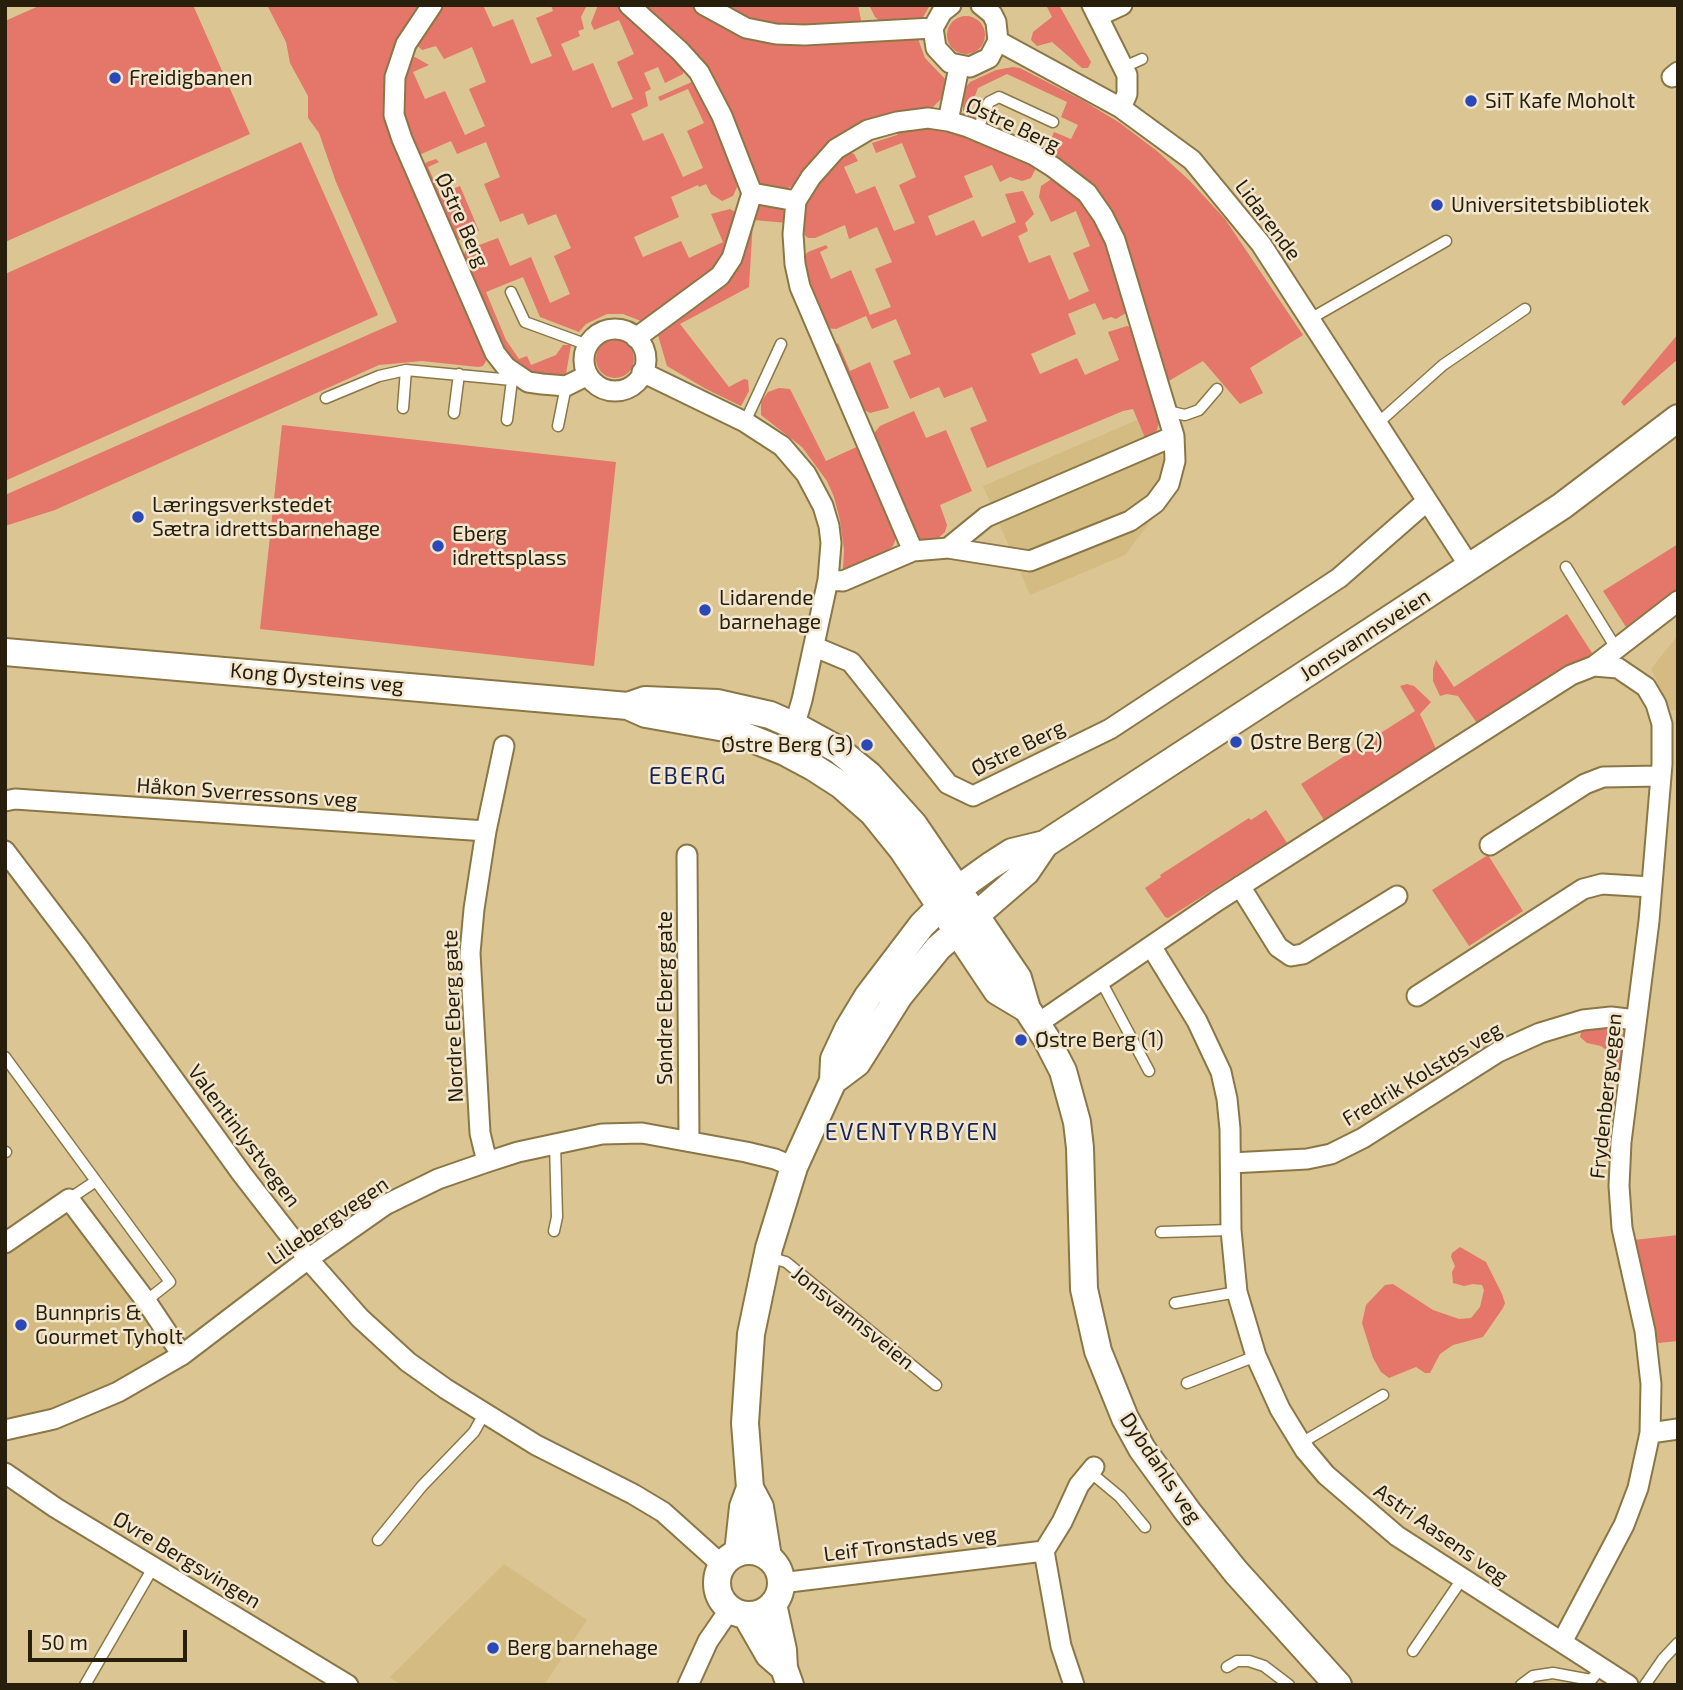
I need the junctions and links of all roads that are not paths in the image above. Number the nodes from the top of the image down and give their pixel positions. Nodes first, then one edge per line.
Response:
1 (432, 5) edge
2 (629, 5) edge
3 (704, 5) edge
4 (951, 5) edge
5 (981, 5) edge
6 (1122, 5) edge
7 (1095, 11) edge
8 (933, 28) junction
9 (998, 41) junction
10 (959, 67) junction
11 (1121, 108) junction
12 (948, 121) junction
13 (1053, 122) dead end
14 (977, 131) junction
15 (752, 194) junction
16 (796, 201) junction
17 (1446, 241) dead end
18 (511, 292) dead end
19 (1525, 309) dead end
20 (1310, 319) junction
21 (636, 338) junction
22 (781, 344) dead end
23 (588, 345) junction
24 (406, 370) junction
25 (642, 372) junction
26 (460, 374) junction
27 (588, 375) junction
28 (514, 378) junction
29 (566, 386) junction
30 (1217, 389) dead end
31 (326, 398) dead end
32 (403, 408) dead end
33 (1166, 411) junction
34 (454, 413) dead end
35 (1678, 418) edge
36 (507, 420) dead end
37 (745, 422) junction
38 (1378, 423) junction
39 (558, 426) dead end
40 (1174, 436) junction
41 (1427, 501) junction
42 (948, 548) junction
43 (913, 551) junction
44 (1470, 567) junction
45 (1566, 567) dead end
46 (828, 580) junction
47 (1678, 601) edge
48 (815, 647) junction
49 (1616, 648) junction
50 (5, 652) edge
51 (1594, 666) junction
52 (628, 706) junction
53 (795, 726) junction
54 (504, 746) dead end
55 (785, 752) junction
56 (1660, 776) junction
57 (5, 801) edge
58 (486, 831) junction
59 (1045, 844) junction
60 (1490, 845) dead end
61 (5, 851) edge
62 (687, 855) dead end
63 (1240, 886) junction
64 (1651, 887) junction
65 (1397, 896) dead end
66 (949, 897) junction
67 (966, 922) junction
68 (1151, 946) junction
69 (1101, 981) junction
70 (1417, 996) dead end
71 (1032, 1017) junction
72 (1636, 1020) junction
73 (5, 1057) edge
74 (1149, 1071) dead end
75 (833, 1081) junction
76 (688, 1141) junction
77 (555, 1143) junction
78 (487, 1162) junction
79 (1231, 1163) junction
80 (794, 1167) junction
81 (96, 1181) junction
82 (69, 1199) junction
83 (1231, 1230) junction
84 (554, 1231) dead end
85 (1161, 1232) dead end
86 (5, 1242) edge
87 (767, 1257) junction
88 (307, 1259) junction
89 (1237, 1292) junction
90 (146, 1301) junction
91 (1175, 1303) dead end
92 (182, 1355) junction
93 (1256, 1356) junction
94 (1186, 1383) dead end
95 (936, 1385) dead end
96 (1383, 1395) dead end
97 (484, 1414) junction
98 (1678, 1429) edge
99 (5, 1430) edge
100 (1650, 1433) junction
101 (1301, 1443) junction
102 (1092, 1469) joint
103 (5, 1473) edge
104 (750, 1488) junction
105 (1144, 1527) dead end
106 (378, 1540) dead end
107 (1044, 1551) junction
108 (768, 1557) junction
109 (730, 1559) junction
110 (154, 1566) junction
111 (1462, 1578) junction
112 (777, 1593) junction
113 (738, 1612) junction
114 (1562, 1642) junction
115 (1678, 1643) edge
116 (1413, 1651) dead end
117 (1227, 1667) dead end
118 (1601, 1668) junction
119 (787, 1677) edge
120 (85, 1685) edge
121 (348, 1685) edge
122 (688, 1685) edge
123 (1074, 1685) edge
124 (1289, 1685) edge
125 (1338, 1685) edge
126 (1521, 1685) edge
127 (1628, 1685) edge
128 (1645, 1685) edge

1 - 28 street, Østre Berg
2 - 15 street
3 - 8 street
4 - 8 street
5 - 9 street
6 - 7 street
7 - 11 street
8 - 10 street
9 - 10 street
9 - 11 street, Lidarende
10 - 12 street, Østre Berg
11 - 20 street, Lidarende
12 - 14 street, Østre Berg
12 - 16 street, Østre Berg
13 - 14 lane
14 - 33 street, Østre Berg
15 - 16 street
15 - 21 street
16 - 43 street, Østre Berg
17 - 20 lane
18 - 23 lane
19 - 38 lane
20 - 38 street, Lidarende
21 - 23 street
21 - 25 street
22 - 37 lane
23 - 27 street
24 - 26 lane
24 - 31 lane
24 - 32 lane
25 - 27 street
25 - 37 street
26 - 28 lane
26 - 34 lane
27 - 29 street
28 - 29 street
28 - 36 lane
29 - 39 lane
30 - 33 lane
33 - 40 street, Østre Berg
35 - 44 main road, Jonsvannsveien
37 - 46 street
38 - 41 street, Lidarende
40 - 42 street
40 - 42 street, Østre Berg
41 - 44 street, Lidarende
41 - 48 street, Østre Berg
42 - 43 street, Østre Berg
43 - 46 street, Østre Berg
44 - 59 main road, Jonsvannsveien
45 - 49 lane
46 - 48 street
47 - 49 street
48 - 53 street
49 - 51 street
50 - 52 main road, Kong Øysteins veg
51 - 56 street, Frydenbergvegen
51 - 63 street
52 - 53 main road, Kong Øysteins veg
52 - 55 main road, Kong Øysteins veg
53 - 55 street
53 - 66 main road, Kong Øysteins veg
54 - 58 street, Nordre Eberg gate
55 - 66 main road, Kong Øysteins veg
56 - 60 street
56 - 64 street, Frydenbergvegen
57 - 58 street, Håkon Sverressons veg
58 - 78 street, Nordre Eberg gate
59 - 66 main road, Jonsvannsveien
59 - 67 main road, Jonsvannsveien
61 - 88 street, Valentinlystvegen
62 - 76 street, Søndre Eberg gate
63 - 65 street
63 - 68 street
64 - 70 street
64 - 72 street, Frydenbergvegen
66 - 67 main road, Kong Øysteins veg
66 - 75 main road, Jonsvannsveien
67 - 71 main road, Dybdahls veg
67 - 75 main road, Jonsvannsveien
68 - 69 street
68 - 79 street, Astri Aasens veg
69 - 71 street
69 - 74 lane
71 - 125 main road, Dybdahls veg
72 - 79 street, Fredrik Kolstøs veg
72 - 100 street, Frydenbergvegen
73 - 81 lane
75 - 80 main road, Jonsvannsveien
76 - 77 street, Lillebergvegen
76 - 80 street, Lillebergvegen
77 - 78 street, Lillebergvegen
77 - 84 lane
78 - 88 street, Lillebergvegen
79 - 83 street, Astri Aasens veg
80 - 87 main road, Jonsvannsveien
81 - 82 lane
81 - 90 lane
82 - 86 street
82 - 90 street
83 - 85 lane
83 - 89 street, Astri Aasens veg
87 - 95 lane, Jonsvannsveien
87 - 104 main road, Jonsvannsveien
88 - 92 street, Lillebergvegen
88 - 97 street, Valentinlystvegen
89 - 91 lane
89 - 93 street, Astri Aasens veg
90 - 92 street
92 - 99 street, Lillebergvegen
93 - 94 lane
93 - 101 street, Astri Aasens veg
96 - 101 lane
97 - 106 lane
97 - 109 street, Valentinlystvegen
98 - 100 street
100 - 114 street, Frydenbergvegen
101 - 111 street, Astri Aasens veg
102 - 105 lane
102 - 107 street
103 - 110 street, Øvre Bergsvingen
104 - 108 main road, Jonsvannsveien
104 - 109 main road, Jonsvannsveien
107 - 112 street, Leif Tronstads veg
107 - 123 street
108 - 109 main road
108 - 112 main road
109 - 113 main road
110 - 120 lane
110 - 121 street, Øvre Bergsvingen
111 - 114 street, Astri Aasens veg
111 - 116 lane
112 - 113 main road
112 - 119 main road
113 - 119 main road
113 - 122 street
114 - 118 street, Astri Aasens veg
115 - 128 lane
117 - 124 lane
118 - 126 lane
118 - 127 street, Astri Aasens veg

